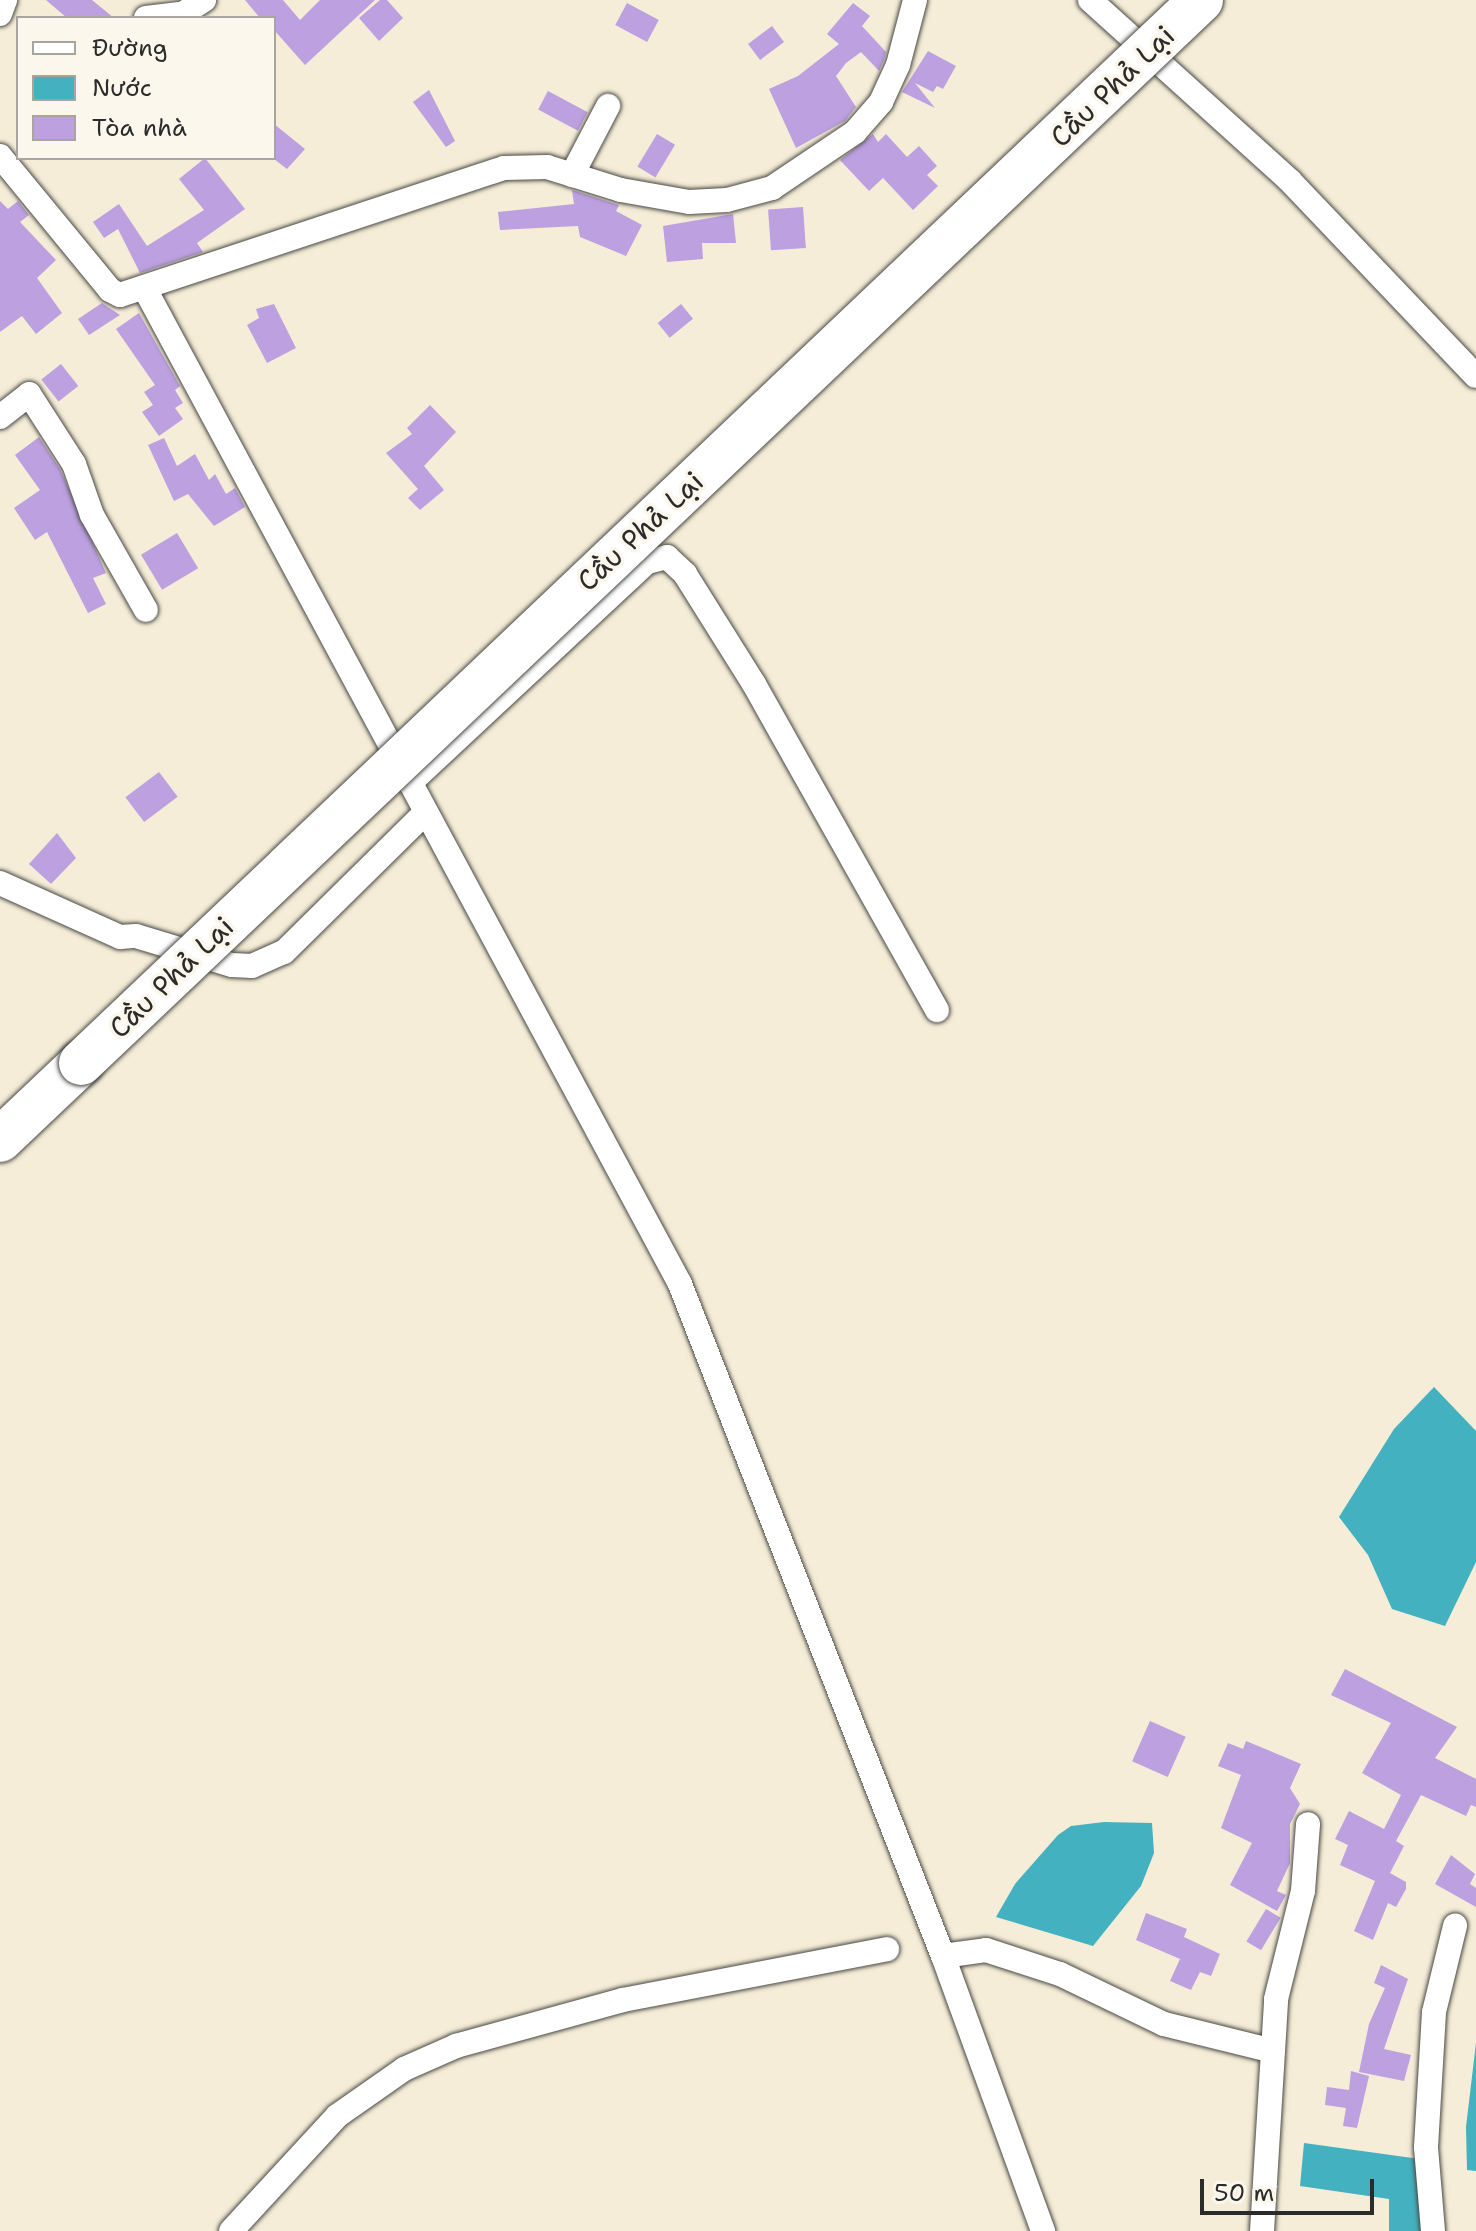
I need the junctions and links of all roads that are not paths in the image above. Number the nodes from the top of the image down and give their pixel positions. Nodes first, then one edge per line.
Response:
1 (5, 0) edge
2 (204, 0) edge
3 (915, 0) edge
4 (1201, 0) edge
5 (1084, 1) edge
6 (0, 14) edge
7 (161, 16) edge
8 (608, 106) dead end
9 (6, 158) edge
10 (572, 175) junction
11 (145, 289) junction
12 (1476, 376) edge
13 (0, 417) edge
14 (146, 610) dead end
15 (410, 783) junction
16 (426, 812) junction
17 (0, 883) edge
18 (937, 1010) dead end
19 (0, 1140) edge
20 (1308, 1824) dead end
21 (1455, 1926) dead end
22 (887, 1949) dead end
23 (943, 1956) junction
24 (1273, 2051) junction
25 (231, 2231) edge
26 (1043, 2231) edge
27 (1262, 2231) edge
28 (1433, 2231) edge

1 - 6 street
2 - 7 street
3 - 10 street
4 - 19 highway, Cầu Phả Lại, bridge
5 - 12 street
8 - 10 street
9 - 11 street
10 - 11 street
11 - 15 street
13 - 14 street
15 - 16 street
15 - 18 street
16 - 17 street
16 - 23 street
20 - 24 street
21 - 28 street
22 - 25 street
23 - 24 street
23 - 26 street
24 - 27 street

